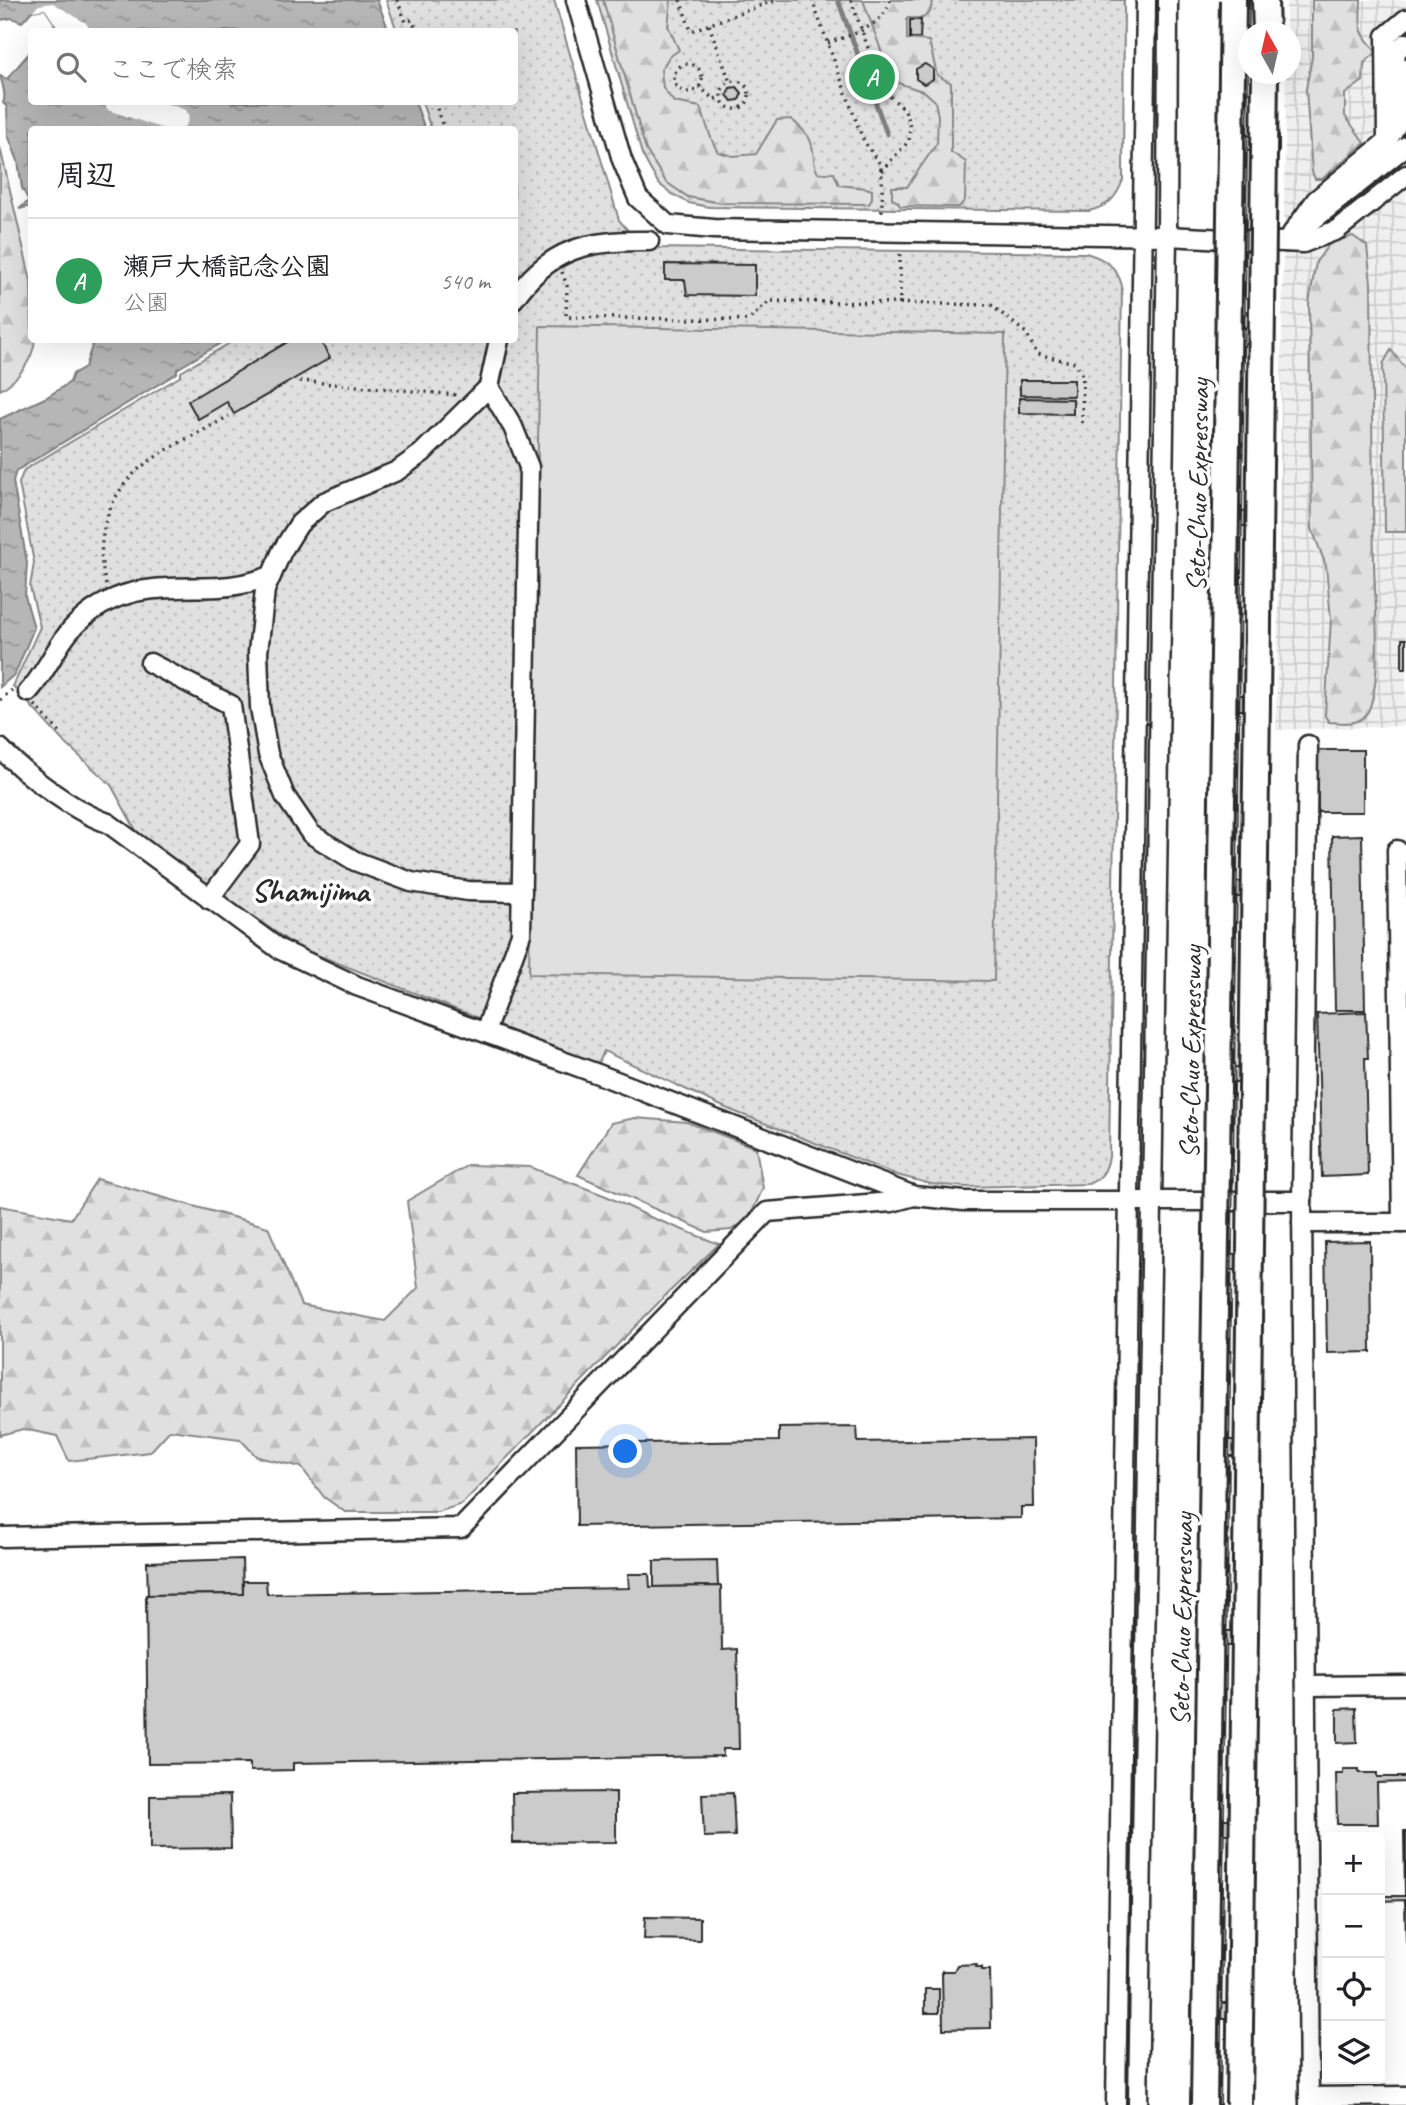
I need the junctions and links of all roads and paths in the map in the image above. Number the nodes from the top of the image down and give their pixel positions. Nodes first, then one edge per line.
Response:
1 (397, 0) edge
2 (576, 0) edge
3 (680, 0) edge
4 (776, 0) edge
5 (812, 0) edge
6 (851, 0) edge
7 (890, 0) edge
8 (1146, 0) edge
9 (1168, 0) edge
10 (1233, 0) edge
11 (1265, 0) edge
12 (1406, 19) edge
13 (1266, 21) edge
14 (709, 25) junction
15 (415, 28) edge
16 (862, 31) junction
17 (828, 43) junction
18 (1406, 43) edge
19 (1406, 69) edge
20 (730, 82) junction
21 (1265, 84) edge
22 (699, 86) junction
23 (721, 98) junction
24 (436, 105) edge
25 (1406, 110) edge
26 (443, 126) edge
27 (1387, 141) junction
28 (1406, 146) edge
29 (881, 171) junction
30 (1406, 175) edge
31 (882, 214) dead end
32 (1143, 236) junction
33 (1167, 236) junction
34 (649, 241) dead end
35 (1286, 242) junction
36 (900, 247) dead end
37 (557, 258) junction
38 (518, 293) edge
39 (900, 303) junction
40 (498, 343) edge
41 (300, 380) dead end
42 (489, 387) junction
43 (476, 401) junction
44 (229, 416) dead end
45 (1082, 423) dead end
46 (271, 576) junction
47 (110, 601) junction
48 (150, 663) dead end
49 (28, 692) dead end
50 (1308, 746) dead end
51 (0, 748) edge
52 (1397, 850) dead end
53 (522, 892) junction
54 (209, 899) junction
55 (485, 1032) junction
56 (914, 1196) junction
57 (1302, 1201) junction
58 (1129, 1202) junction
59 (1152, 1202) junction
60 (1303, 1223) junction
61 (1404, 1223) edge
62 (0, 1537) edge
63 (1406, 1685) edge
64 (1307, 1686) junction
65 (1406, 2096) edge
66 (1309, 2101) edge
67 (1116, 2105) edge
68 (1138, 2105) edge
69 (1204, 2105) edge
70 (1239, 2105) edge

1 - 15 path
2 - 32 street
3 - 14 path
4 - 14 path
5 - 17 path
6 - 16 path
7 - 16 path
8 - 32 street
9 - 33 street
10 - 69 highway, Seto-Chuo Expressway, bridge
11 - 13 highway
12 - 27 street
14 - 20 path
16 - 17 path
16 - 29 path
17 - 29 path
18 - 27 street
19 - 27 street
20 - 23 path
20 - 23 path
21 - 70 highway, bridge
22 - 22 path
22 - 23 path
24 - 26 path
25 - 27 street
27 - 35 street
28 - 35 street
29 - 31 path
30 - 35 street
32 - 33 street
32 - 58 street
33 - 35 street
33 - 59 street
34 - 37 street
36 - 39 path
37 - 38 street
37 - 39 path
39 - 45 path
40 - 42 street
41 - 43 path
42 - 43 street
42 - 53 street
43 - 46 street
44 - 47 path
46 - 47 street
46 - 53 street
47 - 49 street
48 - 54 street
50 - 57 street
51 - 54 street
52 - 61 street
53 - 55 street
54 - 55 street
55 - 56 street
56 - 58 street
56 - 62 street
57 - 59 street
57 - 60 street
58 - 59 street
58 - 67 street
59 - 68 street
60 - 61 street
60 - 64 street
63 - 64 street
64 - 66 street
65 - 66 street

